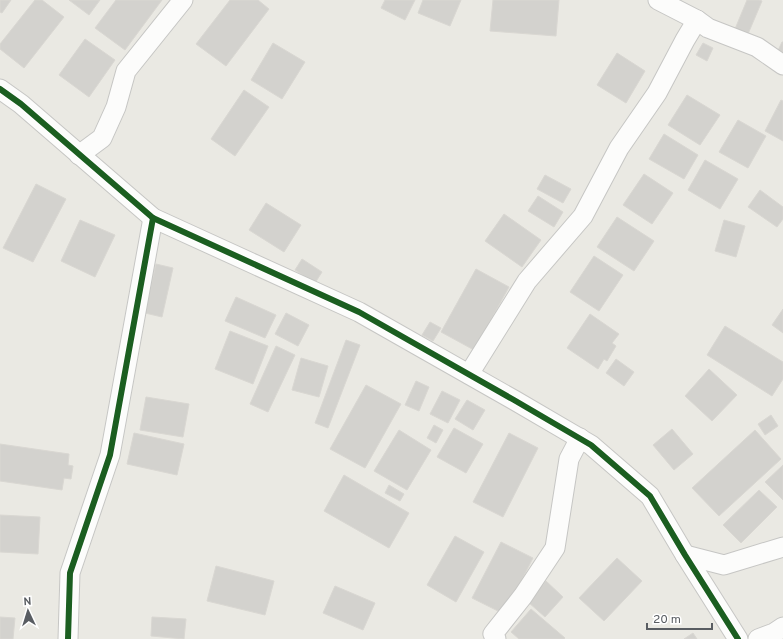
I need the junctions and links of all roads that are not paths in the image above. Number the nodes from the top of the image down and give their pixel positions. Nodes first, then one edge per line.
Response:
1 (183, 0) edge
2 (658, 0) edge
3 (697, 20) junction
4 (783, 65) edge
5 (0, 89) edge
6 (79, 155) junction
7 (153, 218) junction
8 (468, 374) junction
9 (580, 438) junction
10 (783, 547) edge
11 (685, 555) junction
12 (783, 627) edge
13 (68, 639) edge
14 (496, 639) edge
15 (738, 639) edge
16 (758, 639) edge

1 - 6 street
2 - 3 street
3 - 4 street
3 - 8 street
5 - 6 street
6 - 7 street
7 - 8 street
7 - 13 street
8 - 9 street
9 - 11 street
9 - 14 street
10 - 11 street
11 - 15 street
12 - 16 street

